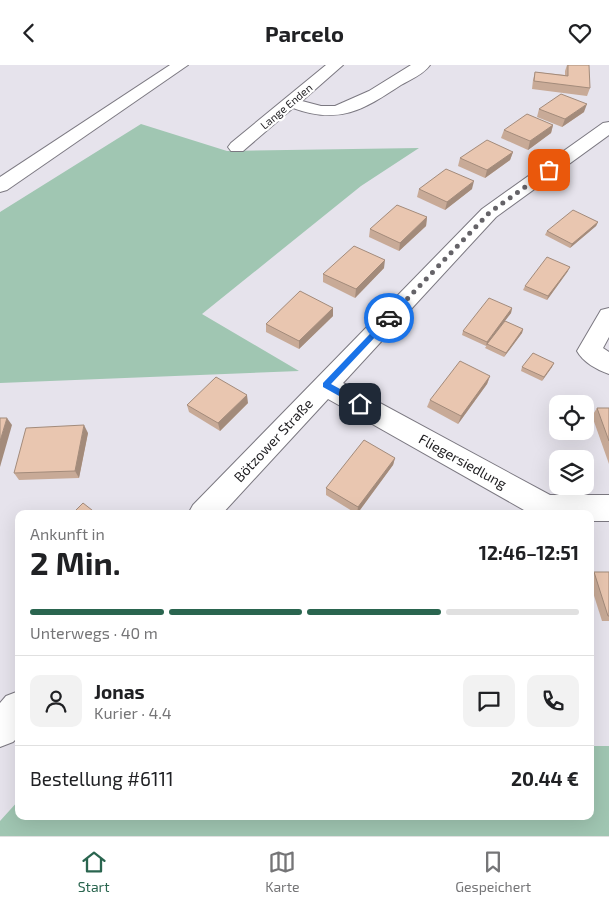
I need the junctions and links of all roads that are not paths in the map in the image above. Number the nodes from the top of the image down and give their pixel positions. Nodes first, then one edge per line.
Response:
1 (180, 65) edge
2 (335, 65) edge
3 (422, 65) edge
4 (291, 102) junction
5 (609, 127) edge
6 (237, 147) dead end
7 (0, 186) edge
8 (609, 316) edge
9 (609, 365) edge
10 (325, 385) junction
11 (609, 508) edge
12 (207, 510) edge
13 (15, 713) edge
14 (0, 729) edge

1 - 7 street
2 - 4 street, Lange Enden
3 - 4 street
4 - 6 street, Lange Enden
5 - 10 street, Bötzower Straße
8 - 9 street
10 - 11 street, Fliegersiedlung
10 - 12 street, Bötzower Straße
13 - 14 street

